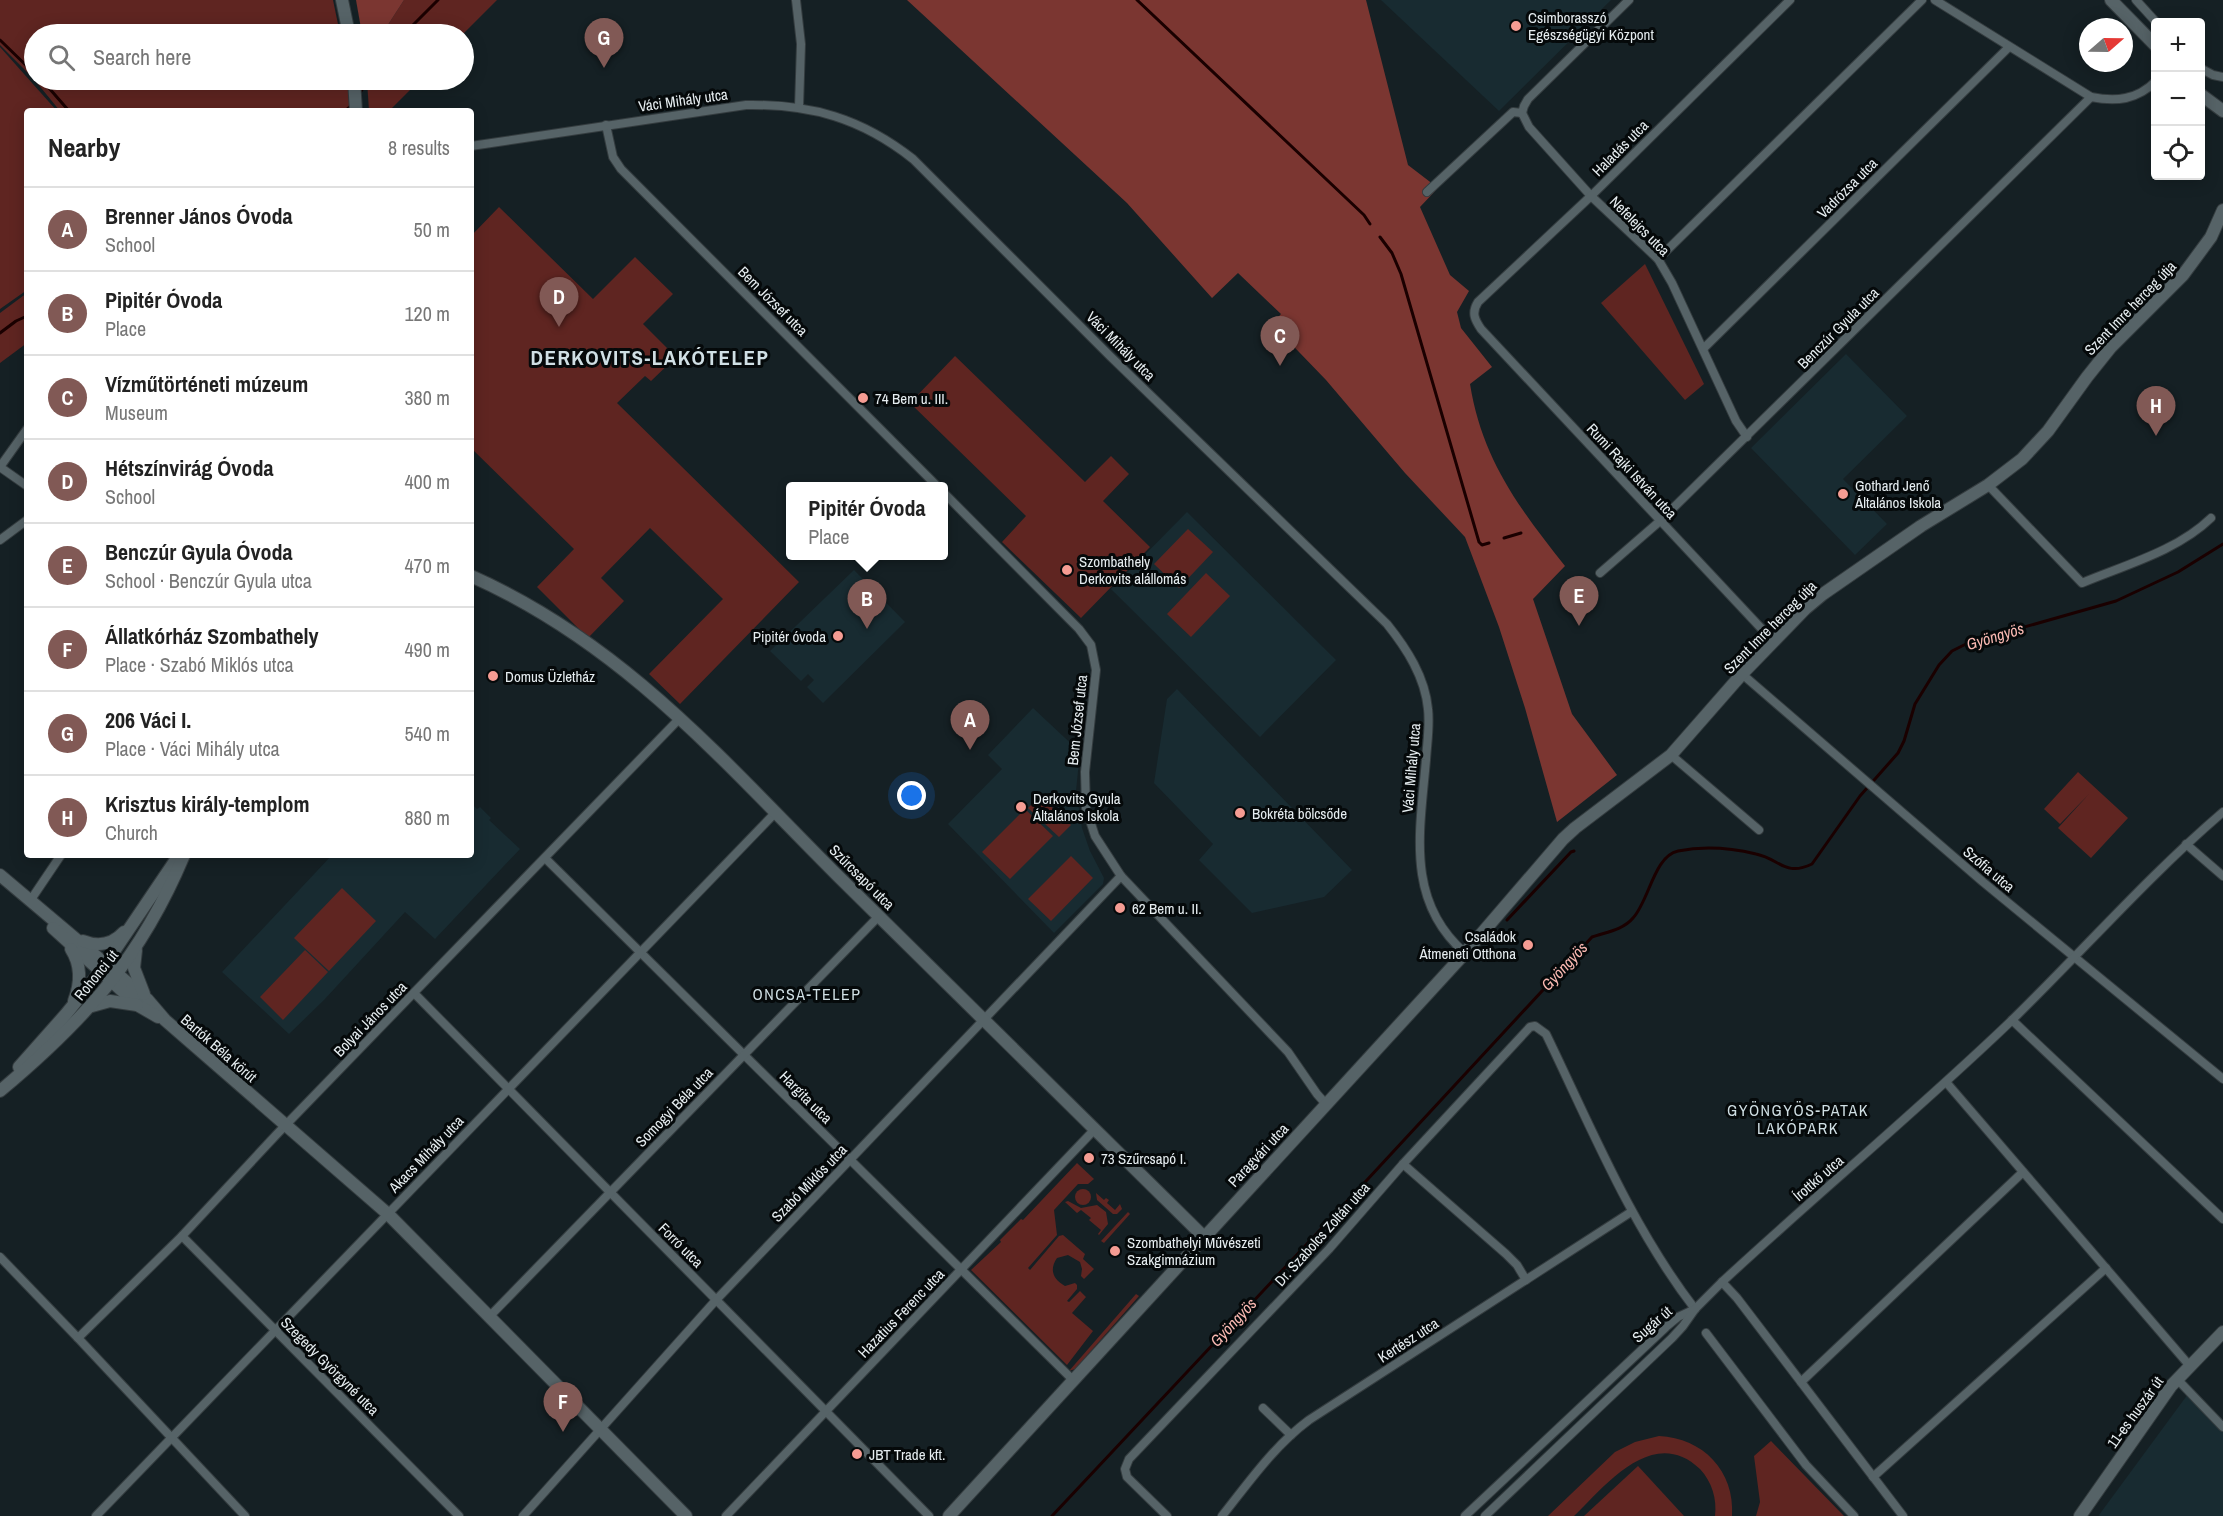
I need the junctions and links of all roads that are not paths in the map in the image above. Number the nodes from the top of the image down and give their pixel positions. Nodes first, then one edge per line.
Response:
1 (342, 0) edge
2 (796, 0) edge
3 (1629, 0) edge
4 (1790, 0) edge
5 (1922, 0) edge
6 (1935, 0) edge
7 (2111, 0) edge
8 (2121, 0) edge
9 (2136, 0) edge
10 (2152, 18) edge
11 (347, 24) edge
12 (2151, 35) edge
13 (2151, 41) edge
14 (2009, 47) junction
15 (2205, 71) edge
16 (2223, 77) edge
17 (2151, 85) edge
18 (355, 90) edge
19 (2205, 95) edge
20 (2091, 97) junction
21 (2205, 97) edge
22 (2223, 104) edge
23 (799, 107) junction
24 (356, 108) edge
25 (2223, 111) edge
26 (1522, 113) junction
27 (606, 126) junction
28 (474, 146) edge
29 (1427, 192) dead end
30 (1591, 196) junction
31 (2223, 210) edge
32 (1658, 259) junction
33 (1474, 316) joint
34 (1704, 348) junction
35 (24, 433) edge
36 (1747, 437) junction
37 (0, 467) edge
38 (933, 482) edge
39 (24, 484) edge
40 (1988, 485) junction
41 (948, 497) edge
42 (2211, 518) dead end
43 (1660, 521) junction
44 (24, 522) edge
45 (0, 540) edge
46 (1600, 573) dead end
47 (474, 577) edge
48 (1774, 642) junction
49 (1742, 674) junction
50 (680, 718) junction
51 (1671, 755) junction
52 (776, 812) junction
53 (2223, 812) edge
54 (1590, 816) joint
55 (1759, 830) dead end
56 (2186, 844) junction
57 (60, 858) edge
58 (177, 858) edge
59 (182, 858) edge
60 (545, 858) junction
61 (0, 875) edge
62 (1121, 876) junction
63 (2223, 876) edge
64 (153, 893) junction
65 (30, 901) junction
66 (879, 916) junction
67 (71, 940) junction
68 (137, 946) junction
69 (640, 952) junction
70 (1465, 953) junction
71 (2073, 957) junction
72 (103, 968) junction
73 (115, 978) junction
74 (414, 993) junction
75 (142, 1002) junction
76 (91, 1006) junction
77 (66, 1014) junction
78 (984, 1020) junction
79 (2012, 1020) junction
80 (744, 1055) junction
81 (2223, 1079) edge
82 (1947, 1082) junction
83 (508, 1089) junction
84 (0, 1090) edge
85 (1326, 1103) junction
86 (286, 1126) junction
87 (1095, 1129) junction
88 (850, 1160) junction
89 (1403, 1164) junction
90 (2023, 1172) junction
91 (610, 1192) junction
92 (1631, 1212) junction
93 (388, 1214) junction
94 (2223, 1219) edge
95 (182, 1236) junction
96 (1203, 1236) junction
97 (0, 1257) edge
98 (2106, 1268) junction
99 (961, 1270) junction
100 (1526, 1280) junction
101 (1722, 1282) junction
102 (716, 1300) junction
103 (1695, 1309) junction
104 (489, 1317) junction
105 (277, 1331) junction
106 (2223, 1332) edge
107 (1706, 1333) dead end
108 (78, 1338) junction
109 (2189, 1365) junction
110 (2177, 1379) junction
111 (1072, 1380) junction
112 (1801, 1382) junction
113 (1263, 1408) dead end
114 (826, 1411) junction
115 (2223, 1427) edge
116 (600, 1428) junction
117 (1291, 1434) junction
118 (171, 1438) junction
119 (1873, 1477) junction
120 (96, 1516) edge
121 (245, 1516) edge
122 (459, 1516) edge
123 (523, 1516) edge
124 (686, 1516) edge
125 (726, 1516) edge
126 (929, 1516) edge
127 (949, 1516) edge
128 (1167, 1516) edge
129 (1222, 1516) edge
130 (1465, 1516) edge
131 (1485, 1516) edge
132 (1854, 1516) edge
133 (1903, 1516) edge
134 (2080, 1516) edge

1 - 11 street
2 - 23 street
3 - 26 street
4 - 30 street, Haladás utca
5 - 32 street
6 - 14 street
7 - 13 street
8 - 12 street
9 - 10 street
14 - 20 street
14 - 34 street, Vadrózsa utca
15 - 16 street
17 - 20 street
18 - 24 street
19 - 22 street
20 - 36 street, Benczúr Gyula utca
21 - 25 street
23 - 27 street, Váci Mihály utca
23 - 70 street, Váci Mihály utca
26 - 29 street
26 - 30 street, Nefelejcs utca
27 - 28 street, Váci Mihály utca
27 - 38 street, Bem József utca
30 - 32 street, Nefelejcs utca
30 - 33 street, Haladás utca
31 - 40 street, Szent Imre herceg útja
32 - 34 street, Nefelejcs utca
33 - 43 street, Rumi Rajki István utca
34 - 36 street, Nefelejcs utca
35 - 37 street
36 - 43 street, Benczúr Gyula utca
37 - 39 street
40 - 42 street
40 - 48 street, Szent Imre herceg útja
41 - 62 street, Bem József utca
43 - 46 street, Benczúr Gyula utca
43 - 48 street, Rumi Rajki István utca
44 - 45 street
47 - 50 street, Szűrcsapó utca
48 - 49 street, Szent Imre herceg útja
49 - 51 street, Szent Imre herceg útja
49 - 71 street, Szófia utca
50 - 52 street, Szűrcsapó utca
50 - 60 street, Bolyai János utca
51 - 54 street, Szent Imre herceg útja
51 - 55 street
52 - 66 street, Szűrcsapó utca
52 - 69 street, Akacs Mihály utca
53 - 56 street, Írottkő utca
54 - 70 street, Paragvári utca
56 - 63 street
56 - 71 street, Írottkő utca
57 - 65 street
58 - 64 street, Rohonci út
59 - 68 street, Rohonci út
60 - 69 street, Hargita utca
60 - 74 street, Bolyai János utca
61 - 65 street, Bartók Béla körút
62 - 78 street, Szabó Miklós utca
62 - 85 street, Bem József utca
64 - 67 street
64 - 72 street, Rohonci út
65 - 67 street, Bartók Béla körút
66 - 78 street, Szűrcsapó utca
66 - 80 street, Somogyi Béla utca
67 - 72 street, Bartók Béla körút
67 - 77 street
68 - 73 street, Rohonci út
68 - 75 street
69 - 80 street, Hargita utca
69 - 83 street, Akacs Mihály utca
70 - 85 street, Paragvári utca
71 - 79 street, Írottkő utca
71 - 81 street, Szófia utca
72 - 73 street, Bartók Béla körút
72 - 77 street, Rohonci út
73 - 75 street, Bartók Béla körút
73 - 76 street, Rohonci út
74 - 83 street, Forró utca
74 - 86 street, Bolyai János utca
75 - 76 street
75 - 86 street, Bartók Béla körút
76 - 84 street, Rohonci út
77 - 84 street, Rohonci út
78 - 87 street, Szűrcsapó utca
78 - 88 street, Szabó Miklós utca
79 - 82 street, Írottkő utca
79 - 94 street
80 - 88 street, Hargita utca
80 - 91 street, Somogyi Béla utca
82 - 90 street
82 - 101 street, Írottkő utca
83 - 91 street, Forró utca
83 - 93 street, Akacs Mihály utca
85 - 96 street, Paragvári utca
86 - 93 street, Bartók Béla körút
86 - 95 street, Bolyai János utca
87 - 96 street, Szűrcsapó utca
87 - 99 street, Hazatius Ferenc utca
88 - 99 street, Hargita utca
88 - 102 street, Szabó Miklós utca
89 - 92 street, Dr. Szabolcs Zoltán utca
89 - 100 street
89 - 128 street, Dr. Szabolcs Zoltán utca
90 - 98 street
90 - 112 street
91 - 102 street, Forró utca
91 - 104 street, Somogyi Béla utca
92 - 100 street, Kertész utca
92 - 103 street
93 - 104 street, Bartók Béla körút
93 - 105 street, Akacs Mihály utca
95 - 105 street, Szegedy Györgyné utca
95 - 108 street, Bolyai János utca
96 - 111 street, Paragvári utca
97 - 108 street
98 - 109 street
98 - 119 street
99 - 111 street, Hargita utca
99 - 114 street, Hazatius Ferenc utca
100 - 117 street, Kertész utca
101 - 103 street, Írottkő utca
101 - 112 street
102 - 114 street, Forró utca
102 - 116 street, Szabó Miklós utca
103 - 130 street, Sugár út
103 - 131 street, Sugár út
104 - 116 street, Bartók Béla körút
105 - 118 street, Akacs Mihály utca
105 - 122 street, Szegedy Györgyné utca
106 - 109 street, 11-es huszár út
107 - 132 street
108 - 118 street
109 - 110 street, 11-es huszár út
110 - 115 street
110 - 134 street, 11-es huszár út
111 - 127 street, Paragvári utca
112 - 119 street
113 - 117 street
114 - 125 street, Hazatius Ferenc utca
114 - 126 street, Forró utca
116 - 123 street, Szabó Miklós utca
116 - 124 street, Bartók Béla körút
117 - 129 street, Kertész utca
118 - 120 street, Akacs Mihály utca
118 - 121 street
119 - 133 street

